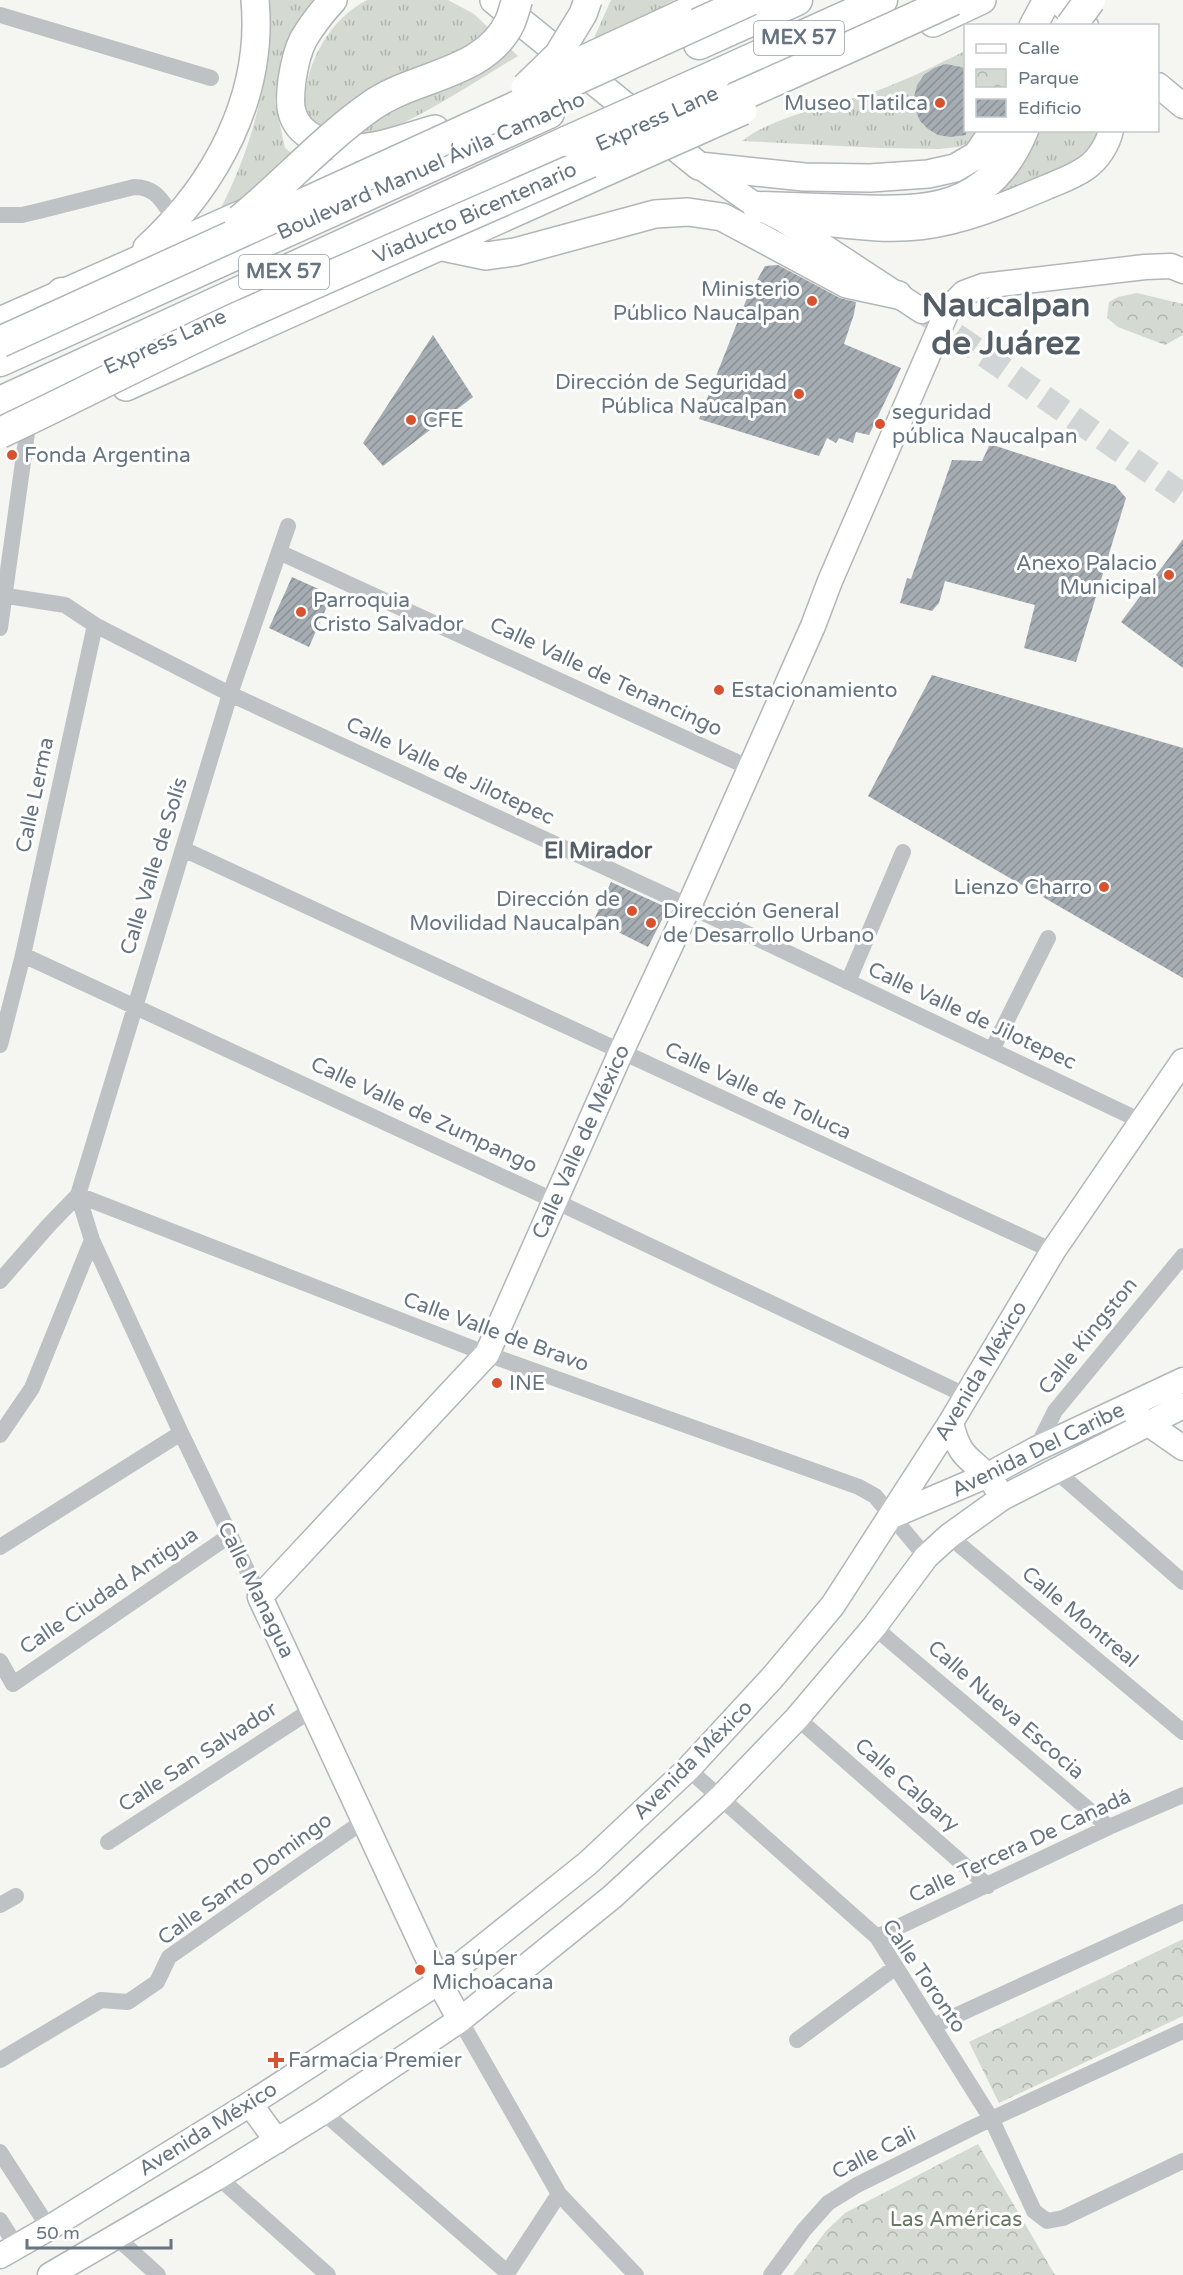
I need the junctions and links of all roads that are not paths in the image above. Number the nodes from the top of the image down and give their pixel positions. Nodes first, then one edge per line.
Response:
1 (255, 0) edge
2 (333, 0) edge
3 (494, 0) edge
4 (588, 0) edge
5 (710, 0) edge
6 (750, 0) edge
7 (797, 0) edge
8 (882, 0) edge
9 (921, 0) edge
10 (953, 0) edge
11 (982, 0) edge
12 (1047, 0) edge
13 (1056, 0) edge
14 (1090, 0) edge
15 (519, 9) edge
16 (0, 15) edge
17 (1035, 24) edge
18 (1072, 24) edge
19 (1084, 24) edge
20 (211, 78) dead end
21 (1159, 86) edge
22 (522, 88) junction
23 (1183, 106) edge
24 (435, 129) junction
25 (993, 132) edge
26 (1022, 132) edge
27 (1111, 132) edge
28 (699, 166) junction
29 (770, 213) junction
30 (0, 215) edge
31 (176, 221) junction
32 (344, 244) junction
33 (438, 246) junction
34 (203, 249) junction
35 (127, 264) junction
36 (1183, 271) edge
37 (62, 293) junction
38 (898, 295) junction
39 (922, 311) tunnel mouth
40 (285, 315) junction
41 (0, 321) edge
42 (0, 342) edge
43 (31, 347) junction
44 (0, 361) edge
45 (0, 402) edge
46 (0, 417) edge
47 (14, 433) edge
48 (0, 445) edge
49 (288, 526) dead end
50 (279, 552) junction
51 (2, 596) edge
52 (95, 625) junction
53 (0, 628) edge
54 (230, 694) junction
55 (750, 768) junction
56 (183, 849) junction
57 (903, 852) dead end
58 (689, 906) junction
59 (1048, 938) dead end
60 (23, 955) junction
61 (848, 982) junction
62 (135, 1005) junction
63 (0, 1045) edge
64 (992, 1050) junction
65 (621, 1052) junction
66 (1183, 1061) edge
67 (1141, 1120) junction
68 (78, 1195) junction
69 (555, 1201) junction
70 (92, 1240) junction
71 (1053, 1251) junction
72 (1182, 1259) edge
73 (0, 1281) edge
74 (487, 1354) junction
75 (1183, 1380) edge
76 (1160, 1391) junction
77 (967, 1396) junction
78 (1183, 1407) edge
79 (1125, 1408) junction
80 (951, 1422) junction
81 (1147, 1423) junction
82 (181, 1433) junction
83 (0, 1435) edge
84 (1183, 1448) edge
85 (1036, 1449) junction
86 (1056, 1471) junction
87 (988, 1475) junction
88 (1002, 1498) junction
89 (892, 1516) junction
90 (229, 1536) junction
91 (949, 1536) junction
92 (0, 1547) edge
93 (926, 1557) junction
94 (1183, 1582) edge
95 (260, 1597) junction
96 (874, 1627) junction
97 (0, 1661) edge
98 (313, 1709) junction
99 (797, 1718) junction
100 (1183, 1732) edge
101 (688, 1769) junction
102 (1183, 1795) edge
103 (721, 1797) junction
104 (365, 1820) junction
105 (1108, 1827) junction
106 (108, 1842) dead end
107 (988, 1886) junction
108 (16, 1896) dead end
109 (0, 1905) edge
110 (1183, 1912) edge
111 (877, 1937) junction
112 (896, 1967) junction
113 (440, 1982) junction
114 (460, 2020) junction
115 (933, 2026) junction
116 (1183, 2031) edge
117 (798, 2040) dead end
118 (0, 2060) edge
119 (250, 2104) junction
120 (323, 2112) junction
121 (992, 2120) junction
122 (277, 2141) junction
123 (0, 2152) edge
124 (1183, 2161) edge
125 (218, 2178) junction
126 (559, 2194) junction
127 (0, 2220) edge
128 (49, 2228) junction
129 (116, 2237) junction
130 (8, 2252) edge
131 (507, 2274) edge
132 (50, 2275) edge
133 (158, 2275) edge
134 (328, 2275) edge
135 (636, 2275) edge
136 (771, 2275) edge

1 - 31 main road
2 - 24 main road
3 - 15 main road
4 - 22 main road, bridge
5 - 22 main road, Boulevard Manuel Ávila Camacho, bridge
6 - 34 highway, bridge
7 - 43 highway, Boulevard Manuel Ávila Camacho / MEX 57
8 - 32 highway, Boulevard Manuel Ávila Camacho / MEX 57, bridge
9 - 46 highway, Express Lane
10 - 47 highway, Viaducto Bicentenario, bridge
11 - 33 main road, bridge
12 - 17 main road
13 - 19 main road
14 - 18 highway, bridge
15 - 28 main road
15 - 34 highway, bridge
16 - 20 street
21 - 23 main road
22 - 24 main road, Boulevard Manuel Ávila Camacho
24 - 35 main road, Boulevard Manuel Ávila Camacho
25 - 28 main road
26 - 29 highway
27 - 29 main road
28 - 29 main road
29 - 38 main road
30 - 31 street
31 - 35 main road
32 - 40 highway
32 - 45 highway, Boulevard Manuel Ávila Camacho / MEX 57
33 - 38 main road
33 - 40 main road
34 - 42 highway, bridge
35 - 37 main road, Boulevard Manuel Ávila Camacho
36 - 55 main road, Calle Valle de México
37 - 41 main road, Boulevard Manuel Ávila Camacho
37 - 43 highway
38 - 39 main road
40 - 47 main road
43 - 44 highway, Boulevard Manuel Ávila Camacho / MEX 57
47 - 48 main road
47 - 51 street
49 - 50 street, Calle Valle de Solís
50 - 54 street, Calle Valle de Solís
50 - 55 street, Calle Valle de Tenancingo
51 - 52 street, Calle Valle de Jilotepec
51 - 53 street
52 - 54 street, Calle Valle de Jilotepec
52 - 60 street, Calle Lerma
54 - 56 street, Calle Valle de Solís
54 - 58 street, Calle Valle de Jilotepec
55 - 58 main road, Calle Valle de México
56 - 62 street, Calle Valle de Solís
56 - 65 street, Calle Valle de Toluca
57 - 61 street
58 - 61 street, Calle Valle de Jilotepec
58 - 65 main road, Calle Valle de México
59 - 64 street
60 - 62 street, Calle Valle de Zumpango
60 - 63 street, Calle Lerma
61 - 64 street, Calle Valle de Jilotepec
62 - 68 street, Calle Valle de Solís
62 - 69 street, Calle Valle de Zumpango
64 - 67 street, Calle Valle de Jilotepec
65 - 69 main road, Calle Valle de México
65 - 71 street, Calle Valle de Toluca
66 - 67 main road, Avenida México
67 - 71 main road, Avenida México
68 - 70 street, Calle Managua
68 - 73 street
68 - 74 street, Calle Valle de Bravo
69 - 74 main road, Calle Valle de México
69 - 77 street, Calle Valle de Zumpango
70 - 82 street, Calle Managua
70 - 83 street
71 - 77 main road, Avenida México
72 - 85 street, Calle Kingston
74 - 89 street, Calle Valle de Bravo
74 - 95 main road, Calle Valle de México
75 - 76 main road, Avenida Del Caribe
76 - 78 main road
76 - 79 main road, Avenida Del Caribe
77 - 80 main road, Avenida México
78 - 81 main road, Avenida Del Caribe
79 - 81 main road
79 - 85 main road, Avenida Del Caribe
80 - 87 main road
80 - 89 main road, Avenida México
81 - 84 main road
81 - 86 main road, Avenida Del Caribe
82 - 90 street, Calle Managua
82 - 92 street
85 - 87 main road, Avenida Del Caribe
86 - 88 main road, Avenida Del Caribe
86 - 94 street
87 - 88 main road
87 - 89 main road, Avenida Del Caribe
88 - 91 main road, Avenida Del Caribe
89 - 93 street, Calle Valle de Bravo
89 - 101 main road, Avenida México
90 - 95 street, Calle Managua
90 - 97 street, Calle Ciudad Antigua
91 - 93 main road, Avenida Del Caribe
91 - 100 street, Calle Montreal
93 - 96 main road, Avenida México
95 - 98 main road, Calle Managua
96 - 99 main road, Avenida México
96 - 105 street, Calle Nueva Escocia
98 - 104 main road, Calle Managua
98 - 106 street, Calle San Salvador
99 - 103 main road, Avenida México
99 - 107 street, Calle Calgary
101 - 103 street, Calle Toronto
101 - 113 main road, Avenida México
102 - 105 street, Calle Tercera De Canadá
103 - 111 street, Calle Toronto
103 - 114 main road, Avenida México
104 - 113 main road, Calle Managua
104 - 118 street, Calle Santo Domingo
105 - 107 street, Calle Tercera De Canadá
107 - 111 street, Calle Tercera De Canadá
108 - 109 street
110 - 115 street
111 - 112 street, Calle Toronto
112 - 115 street, Calle Toronto
112 - 117 street
113 - 114 main road, Calle Managua
113 - 119 main road, Avenida México
114 - 120 main road, Avenida México
114 - 126 street
115 - 121 street, Calle Toronto
116 - 121 street, Calle Cali
119 - 122 main road
119 - 128 main road, Avenida México
120 - 122 main road, Avenida México
120 - 131 street
121 - 124 street, Calle Toronto
121 - 136 street, Calle Cali
122 - 125 main road, Avenida México
123 - 128 street
125 - 129 main road, Avenida México
125 - 134 street
126 - 131 street
126 - 135 street
127 - 130 street
128 - 130 main road, Avenida México
129 - 132 main road, Avenida México
129 - 133 street

